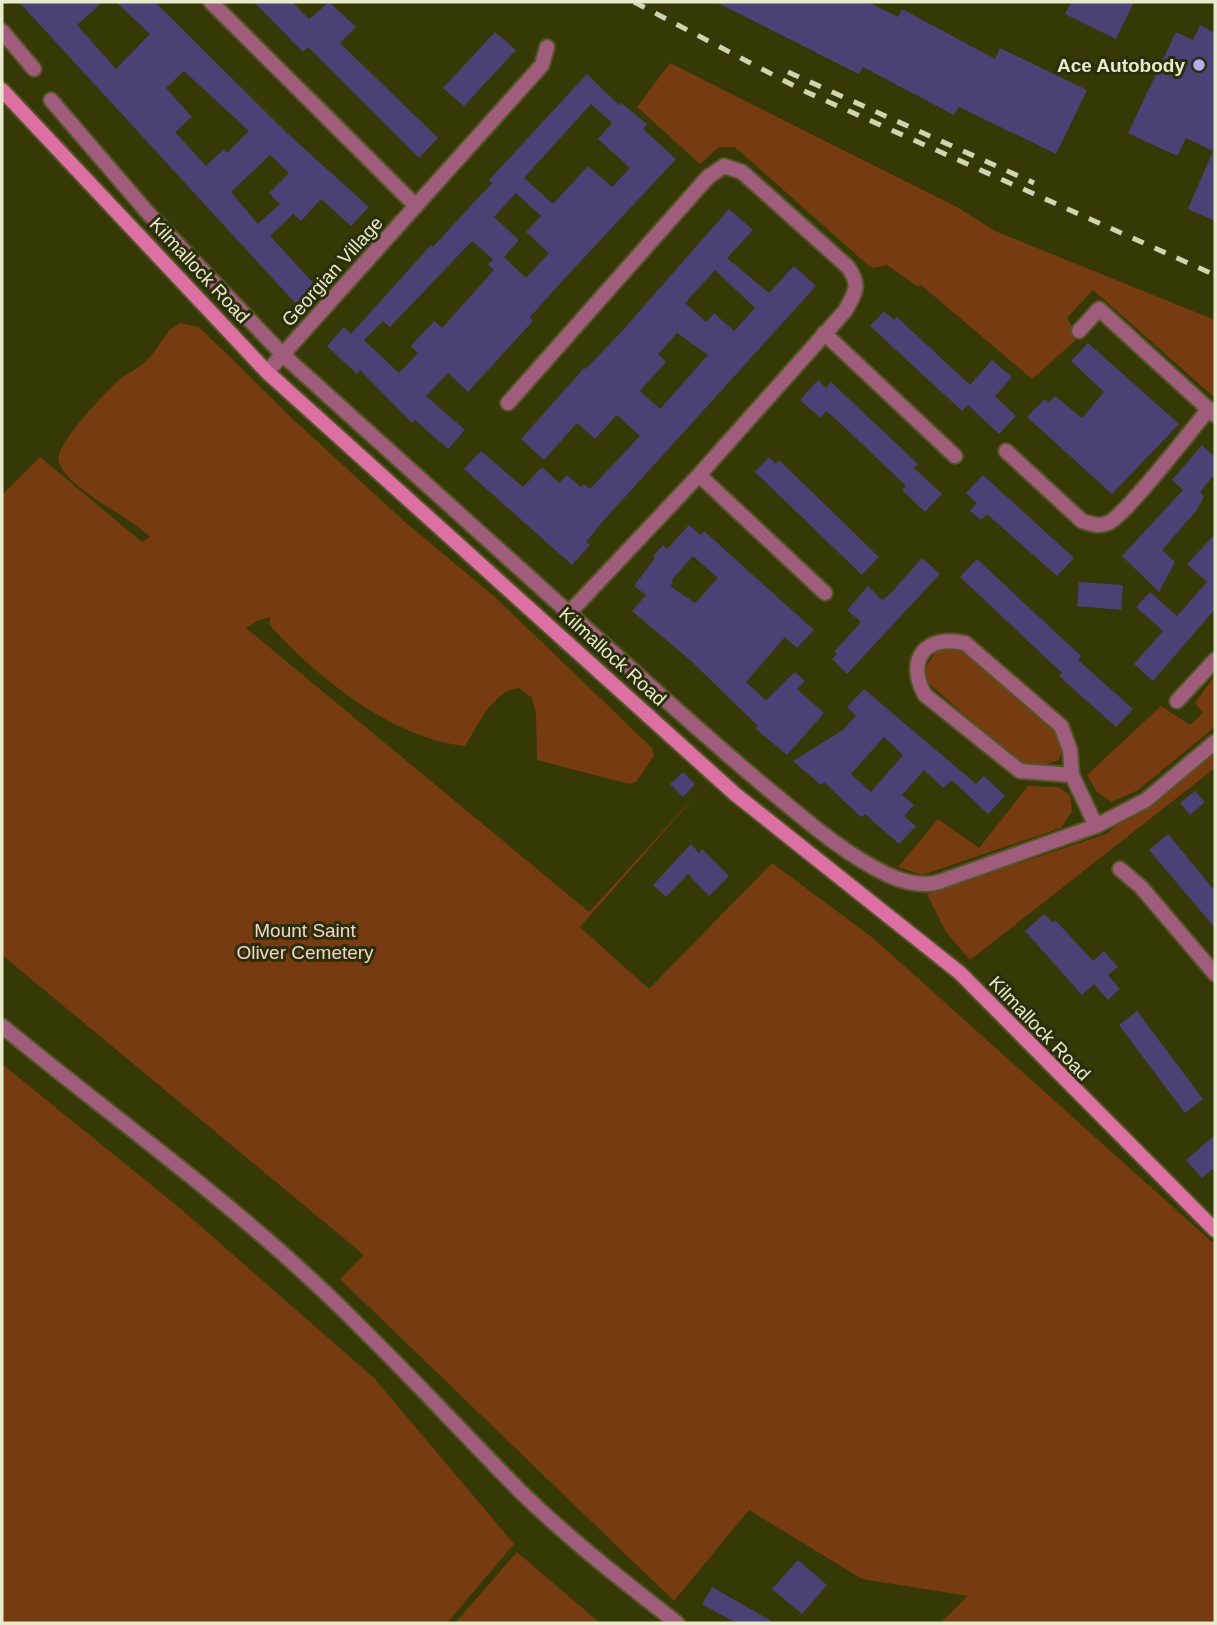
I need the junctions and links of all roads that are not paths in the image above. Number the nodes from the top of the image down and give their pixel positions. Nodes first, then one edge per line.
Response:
1 (211, 2) edge
2 (2, 31) edge
3 (547, 47) dead end
4 (34, 69) dead end
5 (2, 90) edge
6 (51, 100) dead end
7 (416, 206) junction
8 (148, 213) junction
9 (133, 226) junction
10 (1079, 331) dead end
11 (824, 333) junction
12 (283, 355) junction
13 (267, 372) junction
14 (508, 403) dead end
15 (1212, 412) edge
16 (1006, 451) dead end
17 (956, 456) dead end
18 (413, 473) junction
19 (699, 474) junction
20 (398, 491) junction
21 (825, 593) dead end
22 (569, 613) junction
23 (1215, 660) edge
24 (663, 698) junction
25 (1177, 701) dead end
26 (650, 716) junction
27 (1215, 742) edge
28 (1072, 775) junction
29 (1096, 826) junction
30 (1120, 870) dead end
31 (1215, 974) edge
32 (2, 1026) edge
33 (1215, 1230) edge
34 (677, 1623) edge

1 - 7 street
2 - 4 street
3 - 7 street, Georgian Village
5 - 9 main road, Kilmallock Road
6 - 8 street, Georgian Village
7 - 12 street, Georgian Village
8 - 9 street
8 - 12 street, Georgian Village
9 - 13 main road, Kilmallock Road
10 - 15 street
11 - 14 street
11 - 17 street
11 - 19 street
12 - 13 street
12 - 18 street
13 - 20 main road, Kilmallock Road
15 - 16 street
18 - 20 street
18 - 22 street
19 - 21 street
19 - 22 street
20 - 26 main road, Kilmallock Road
22 - 24 street
23 - 25 street
24 - 26 street
24 - 29 street
26 - 33 main road, Kilmallock Road
27 - 29 street
28 - 28 street
28 - 29 street
30 - 31 street
32 - 34 street

